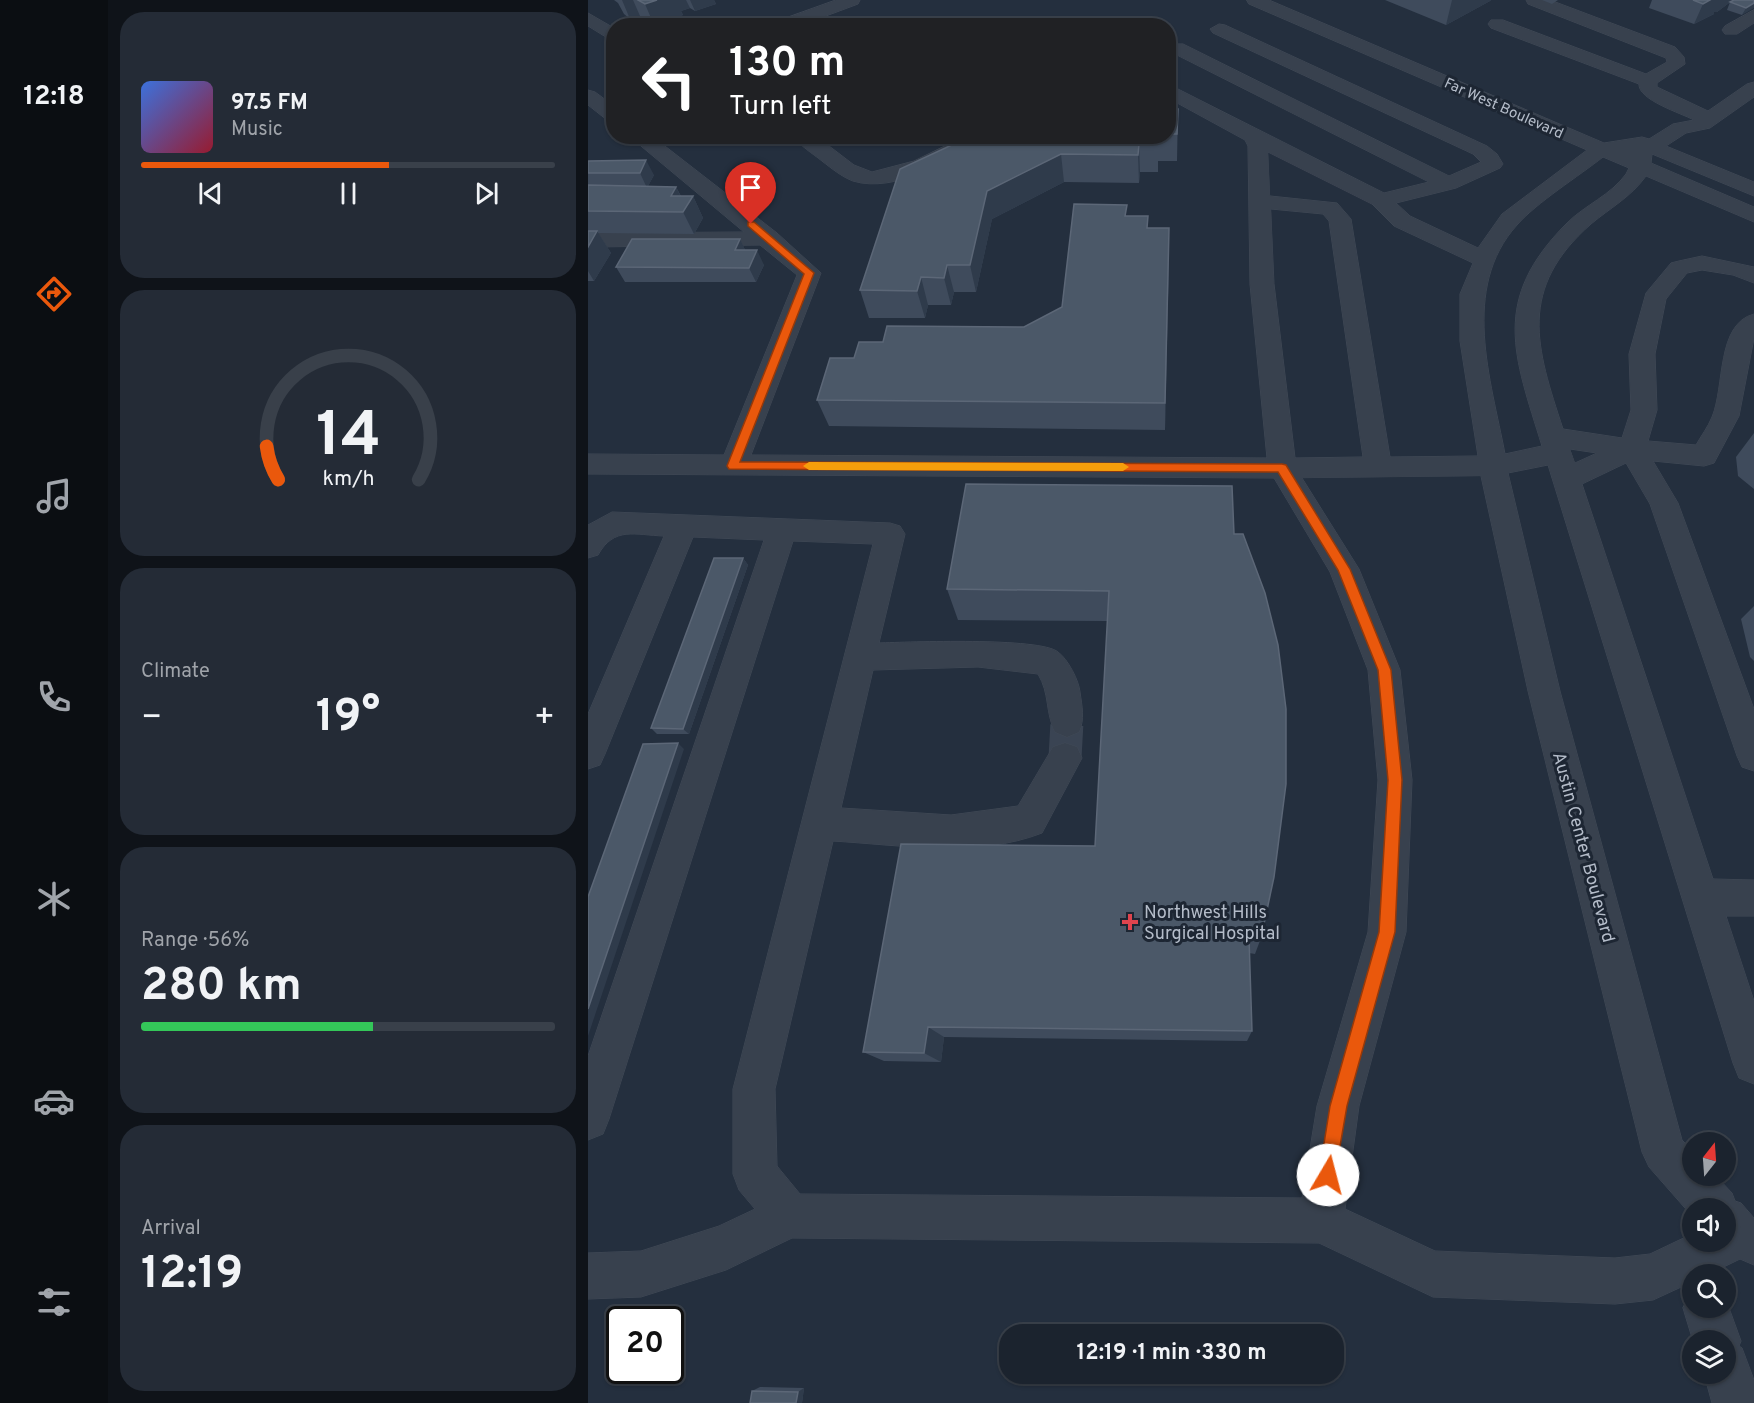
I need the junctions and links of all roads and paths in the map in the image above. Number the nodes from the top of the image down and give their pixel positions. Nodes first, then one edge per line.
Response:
1 (852, 0) edge
2 (1534, 0) edge
3 (1259, 9) edge
4 (1754, 15) edge
5 (588, 18) edge
6 (803, 18) edge
7 (1497, 24) dead end
8 (1219, 29) junction
9 (1731, 30) dead end
10 (606, 31) edge
11 (1176, 49) edge
12 (1176, 51) edge
13 (1648, 81) junction
14 (1754, 88) edge
15 (594, 93) edge
16 (1176, 94) edge
17 (606, 107) edge
18 (1706, 121) junction
19 (1254, 137) junction
20 (1605, 140) junction
21 (649, 144) edge
22 (814, 144) edge
23 (964, 144) edge
24 (1654, 148) junction
25 (1640, 167) junction
26 (1449, 184) junction
27 (1754, 190) edge
28 (1260, 202) junction
29 (1367, 212) junction
30 (1754, 215) edge
31 (769, 238) junction
32 (588, 240) edge
33 (1485, 260) junction
34 (1754, 276) edge
35 (1754, 322) edge
36 (1632, 449) junction
37 (1559, 456) junction
38 (588, 464) edge
39 (733, 466) junction
40 (1493, 466) junction
41 (1378, 467) junction
42 (1282, 468) junction
43 (683, 525) junction
44 (782, 529) junction
45 (588, 547) edge
46 (860, 657) junction
47 (1067, 722) tunnel mouth
48 (588, 754) edge
49 (1754, 756) edge
50 (1065, 758) tunnel mouth
51 (819, 823) junction
52 (1701, 897) junction
53 (1754, 898) edge
54 (1754, 1063) edge
55 (588, 1119) edge
56 (1697, 1198) edge
57 (789, 1216) junction
58 (1321, 1221) junction
59 (1699, 1252) edge
60 (588, 1276) edge
61 (1731, 1384) edge
62 (1737, 1403) edge

1 - 6 street
2 - 13 street
3 - 8 street
3 - 20 street, Far West Boulevard
4 - 9 street
5 - 10 street
7 - 13 street
8 - 11 street
8 - 26 street
12 - 26 street
13 - 18 street
14 - 18 street
15 - 17 street
16 - 19 street
18 - 24 street
19 - 28 street
19 - 29 street
20 - 24 street, Austin Center Boulevard
20 - 25 street, Far West Boulevard
20 - 33 street, Austin Center Boulevard
21 - 31 street
22 - 23 street
24 - 25 street
24 - 27 street
25 - 30 street, Far West Boulevard
25 - 37 street
26 - 29 street
28 - 29 street
28 - 42 street
29 - 33 street
29 - 41 street
31 - 32 street
31 - 39 street
33 - 40 street, Austin Center Boulevard
34 - 36 street
35 - 36 street
36 - 37 street
36 - 37 street
36 - 49 street
37 - 40 street
37 - 52 street
38 - 39 street
39 - 42 street
40 - 41 street
40 - 56 street, Austin Center Boulevard
41 - 42 street
42 - 58 street
43 - 44 street
43 - 45 street
43 - 48 street
44 - 46 street
44 - 55 street
46 - 47 street
46 - 51 street
50 - 51 street
51 - 57 street
52 - 53 street
52 - 54 street
57 - 58 street
57 - 60 street
58 - 59 street
61 - 62 street

